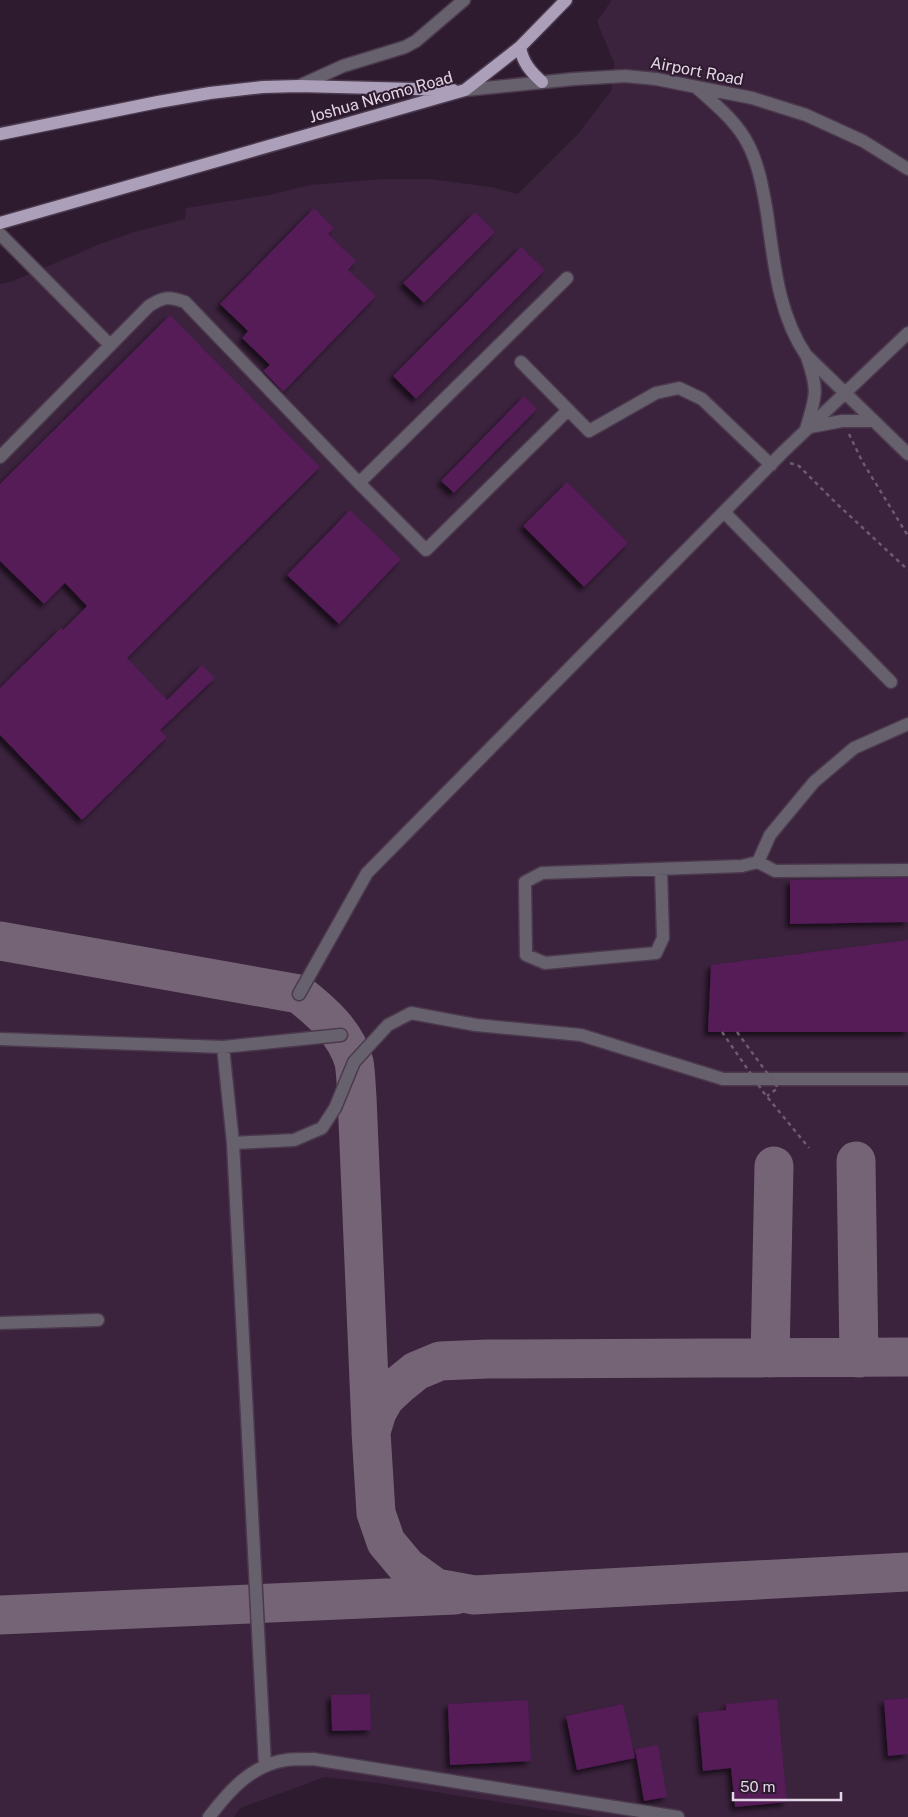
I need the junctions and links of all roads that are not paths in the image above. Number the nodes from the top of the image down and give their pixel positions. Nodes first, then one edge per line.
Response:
1 (464, 0) edge
2 (566, 0) edge
3 (520, 47) junction
4 (542, 82) junction
5 (299, 86) junction
6 (697, 88) junction
7 (465, 90) junction
8 (0, 134) edge
9 (908, 169) edge
10 (0, 223) edge
11 (0, 234) edge
12 (567, 278) dead end
13 (908, 333) edge
14 (110, 345) junction
15 (806, 355) junction
16 (521, 362) dead end
17 (846, 393) junction
18 (568, 410) junction
19 (872, 421) junction
20 (808, 430) junction
21 (908, 454) edge
22 (0, 457) edge
23 (771, 465) junction
24 (359, 483) junction
25 (724, 512) junction
26 (891, 682) dead end
27 (908, 724) edge
28 (758, 862) junction
29 (660, 868) junction
30 (908, 870) edge
31 (299, 994) dead end
32 (341, 1035) dead end
33 (0, 1039) edge
34 (224, 1047) junction
35 (908, 1078) edge
36 (233, 1143) junction
37 (98, 1320) dead end
38 (0, 1323) edge
39 (265, 1766) junction
40 (209, 1817) edge
41 (678, 1817) edge

1 - 5 street
2 - 3 main road
3 - 4 main road
3 - 7 main road
4 - 6 street, Airport Road
4 - 7 street, Airport Road
5 - 7 main road, Joshua Nkomo Road
5 - 8 main road, Joshua Nkomo Road
6 - 9 street, Airport Road
6 - 15 street
7 - 10 main road, Joshua Nkomo Road
11 - 14 street
12 - 24 street
13 - 17 street
14 - 22 street
14 - 24 street
15 - 17 street
15 - 20 street
16 - 18 street
17 - 19 street
17 - 20 street
18 - 23 street
18 - 24 street
19 - 20 street
19 - 21 street
20 - 23 street
23 - 25 street
25 - 26 street
25 - 31 street
27 - 28 street
28 - 29 street
28 - 30 street
29 - 29 street
32 - 34 street
33 - 34 street
34 - 36 street
35 - 36 street
36 - 39 street
37 - 38 street
39 - 40 street
39 - 41 street

